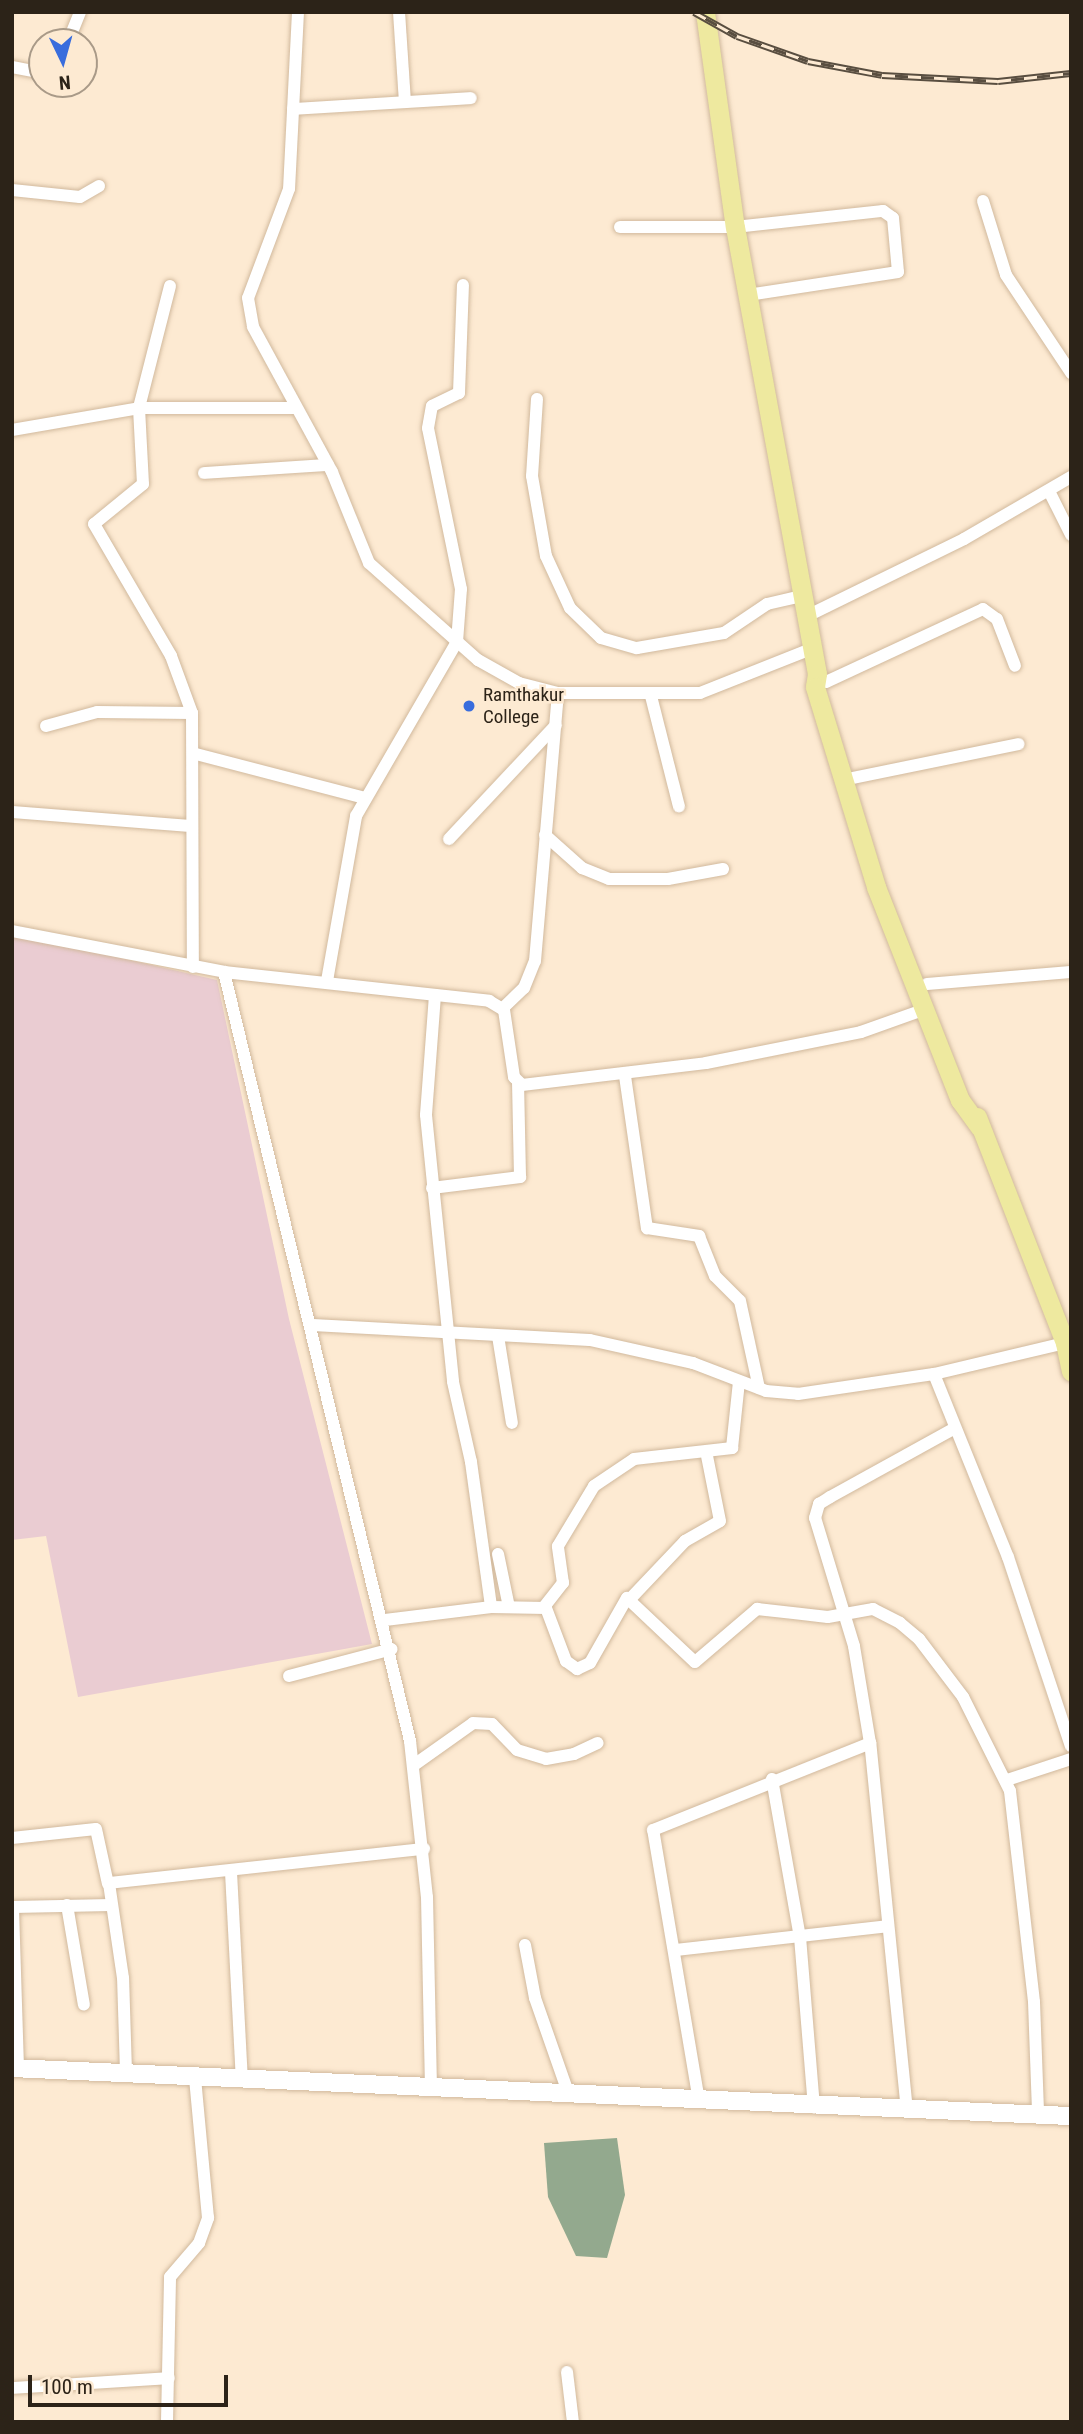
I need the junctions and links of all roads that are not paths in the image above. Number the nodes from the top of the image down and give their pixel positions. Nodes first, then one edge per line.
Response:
1 (298, 12) edge
2 (399, 12) edge
3 (705, 12) edge
4 (471, 98) dead end
5 (405, 102) junction
6 (293, 109) junction
7 (99, 186) dead end
8 (12, 190) edge
9 (983, 201) dead end
10 (620, 227) dead end
11 (735, 227) junction
12 (463, 285) dead end
13 (170, 286) dead end
14 (748, 295) junction
15 (1071, 373) edge
16 (537, 399) dead end
17 (139, 408) junction
18 (294, 408) junction
19 (12, 430) edge
20 (328, 465) junction
21 (204, 473) dead end
22 (1071, 477) edge
23 (1049, 491) junction
24 (1071, 535) edge
25 (801, 596) junction
26 (805, 617) junction
27 (457, 642) junction
28 (811, 649) junction
29 (1015, 666) dead end
30 (822, 678) junction
31 (558, 692) junction
32 (651, 696) junction
33 (192, 713) junction
34 (556, 724) junction
35 (46, 726) dead end
36 (1018, 744) dead end
37 (196, 754) junction
38 (853, 778) junction
39 (365, 798) junction
40 (679, 807) dead end
41 (12, 811) edge
42 (190, 826) junction
43 (545, 835) junction
44 (449, 839) dead end
45 (723, 869) dead end
46 (12, 931) edge
47 (193, 967) junction
48 (224, 972) junction
49 (1071, 972) edge
50 (327, 981) junction
51 (927, 984) junction
52 (435, 995) junction
53 (503, 1008) junction
54 (923, 1010) junction
55 (625, 1076) junction
56 (517, 1083) junction
57 (980, 1128) junction
58 (432, 1188) junction
59 (313, 1325) junction
60 (447, 1331) junction
61 (498, 1336) junction
62 (1068, 1347) edge
63 (1071, 1371) edge
64 (934, 1374) junction
65 (739, 1381) junction
66 (759, 1388) junction
67 (512, 1423) dead end
68 (953, 1429) junction
69 (706, 1451) junction
70 (498, 1554) dead end
71 (631, 1598) junction
72 (491, 1607) junction
73 (509, 1607) junction
74 (544, 1607) junction
75 (844, 1616) junction
76 (385, 1620) junction
77 (392, 1649) junction
78 (289, 1676) dead end
79 (598, 1743) dead end
80 (870, 1743) junction
81 (1071, 1746) edge
82 (1071, 1759) edge
83 (414, 1765) junction
84 (772, 1779) junction
85 (1007, 1780) junction
86 (12, 1838) edge
87 (424, 1849) junction
88 (231, 1872) junction
89 (108, 1884) junction
90 (67, 1905) junction
91 (111, 1905) junction
92 (888, 1926) junction
93 (800, 1937) junction
94 (525, 1945) dead end
95 (675, 1950) junction
96 (84, 2005) dead end
97 (15, 2068) edge
98 (126, 2072) junction
99 (195, 2077) junction
100 (242, 2079) junction
101 (431, 2084) junction
102 (569, 2095) junction
103 (699, 2101) junction
104 (814, 2107) junction
105 (906, 2111) junction
106 (1038, 2113) junction
107 (1071, 2116) edge
108 (568, 2372) dead end
109 (169, 2378) junction
110 (12, 2388) edge
111 (167, 2422) edge
112 (573, 2422) edge

1 - 6 street
2 - 5 street
3 - 11 main road
4 - 5 street
5 - 6 street
6 - 18 street
7 - 8 street
9 - 15 street
10 - 11 street
11 - 14 main road
11 - 14 street
12 - 27 street
13 - 17 street
14 - 25 main road
16 - 25 street
17 - 18 street
17 - 19 street
17 - 33 street
18 - 20 street
20 - 21 street
20 - 27 street
22 - 23 street
23 - 24 street
23 - 26 street
25 - 26 main road
26 - 28 main road
27 - 31 street
27 - 39 street
28 - 30 main road
28 - 32 street
29 - 30 street
30 - 38 main road
30 - 54 main road
31 - 32 street
31 - 34 street
32 - 40 street
33 - 35 street
33 - 37 street
34 - 43 street
34 - 44 street
36 - 38 street
37 - 39 street
37 - 42 street
38 - 51 main road
39 - 50 street
41 - 42 street
42 - 47 street
43 - 45 street
43 - 53 street
46 - 47 street
47 - 48 street
48 - 50 street
48 - 59 street
49 - 51 street
50 - 52 street
51 - 57 main road
52 - 53 street
52 - 58 street
53 - 56 street
54 - 55 street
54 - 57 main road
55 - 56 street
55 - 66 street
56 - 58 street
57 - 62 main road
58 - 60 street
59 - 60 street
59 - 76 street
60 - 61 street
60 - 72 street
61 - 65 street
61 - 67 street
62 - 63 main road
62 - 64 street
64 - 66 street
64 - 68 street
65 - 66 street
65 - 69 street
68 - 75 street
68 - 81 street
69 - 71 street
69 - 74 street
70 - 73 street
71 - 74 street
71 - 75 street
72 - 73 street
72 - 76 street
73 - 74 street
75 - 80 street
75 - 85 street
76 - 77 street
77 - 78 street
77 - 83 street
79 - 83 street
80 - 84 street
80 - 92 street
82 - 85 street
83 - 87 street
84 - 93 street
84 - 95 street
85 - 106 street
86 - 89 street
87 - 88 street
87 - 101 street
88 - 89 street
88 - 100 street
89 - 91 street
90 - 91 street
90 - 96 street
90 - 97 street
91 - 98 street
92 - 93 street
92 - 105 street
93 - 95 street
93 - 104 street
94 - 102 street
95 - 103 street
97 - 98 street
98 - 99 street
99 - 100 street
99 - 109 street
100 - 101 street
101 - 102 street
102 - 103 street
103 - 104 street
104 - 105 street
105 - 106 street
106 - 107 street
108 - 112 street
109 - 110 street
109 - 111 street

